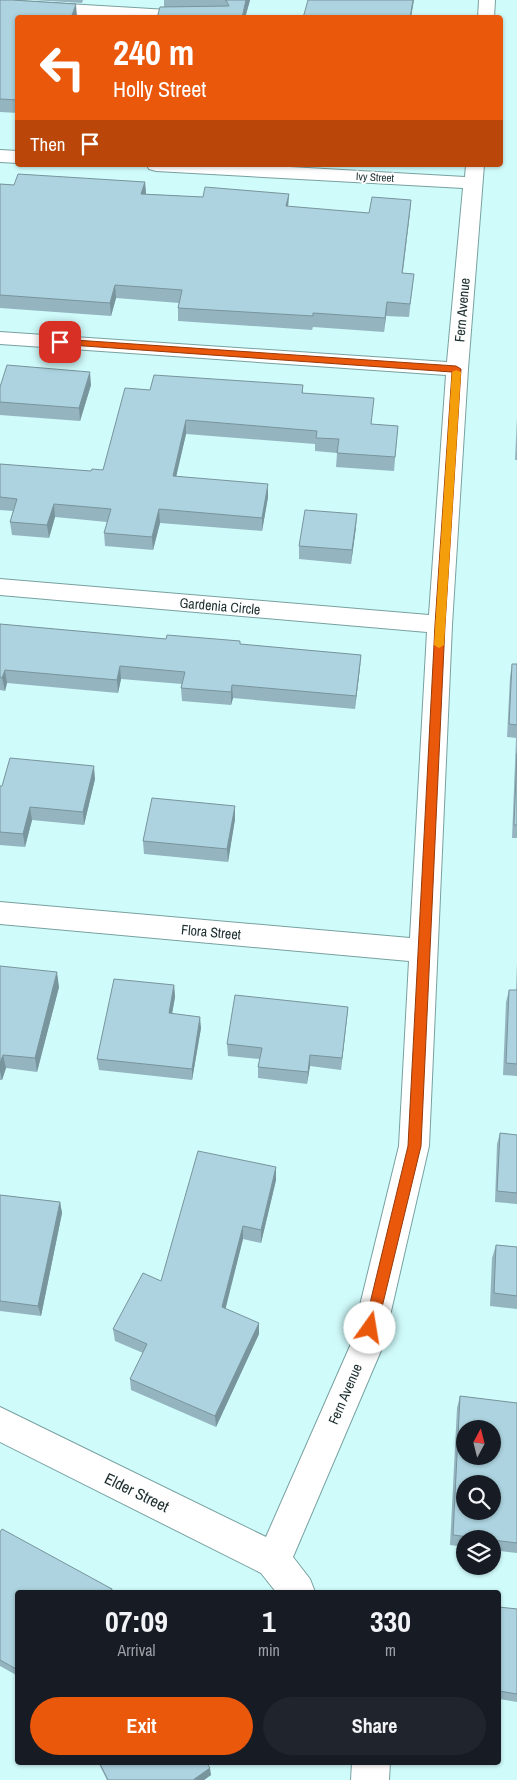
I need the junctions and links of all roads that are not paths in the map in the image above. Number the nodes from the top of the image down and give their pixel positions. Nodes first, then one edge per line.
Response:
1 (487, 0) edge
2 (0, 5) edge
3 (168, 15) edge
4 (486, 15) edge
5 (0, 156) edge
6 (15, 157) edge
7 (227, 167) edge
8 (474, 174) edge
9 (0, 338) edge
10 (456, 369) junction
11 (0, 587) edge
12 (440, 625) junction
13 (0, 913) edge
14 (423, 951) junction
15 (0, 1424) edge
16 (274, 1560) junction
17 (296, 1590) edge
18 (371, 1765) edge
19 (370, 1780) edge

1 - 4 street
2 - 3 street
5 - 6 street
7 - 8 street, Ivy Street
8 - 10 street, Fern Avenue
9 - 10 street
10 - 12 street, Fern Avenue
11 - 12 street, Gardenia Circle
12 - 14 street, Fern Avenue
13 - 14 street, Flora Street
14 - 16 street, Fern Avenue
15 - 16 street, Elder Street
16 - 17 street
18 - 19 street

